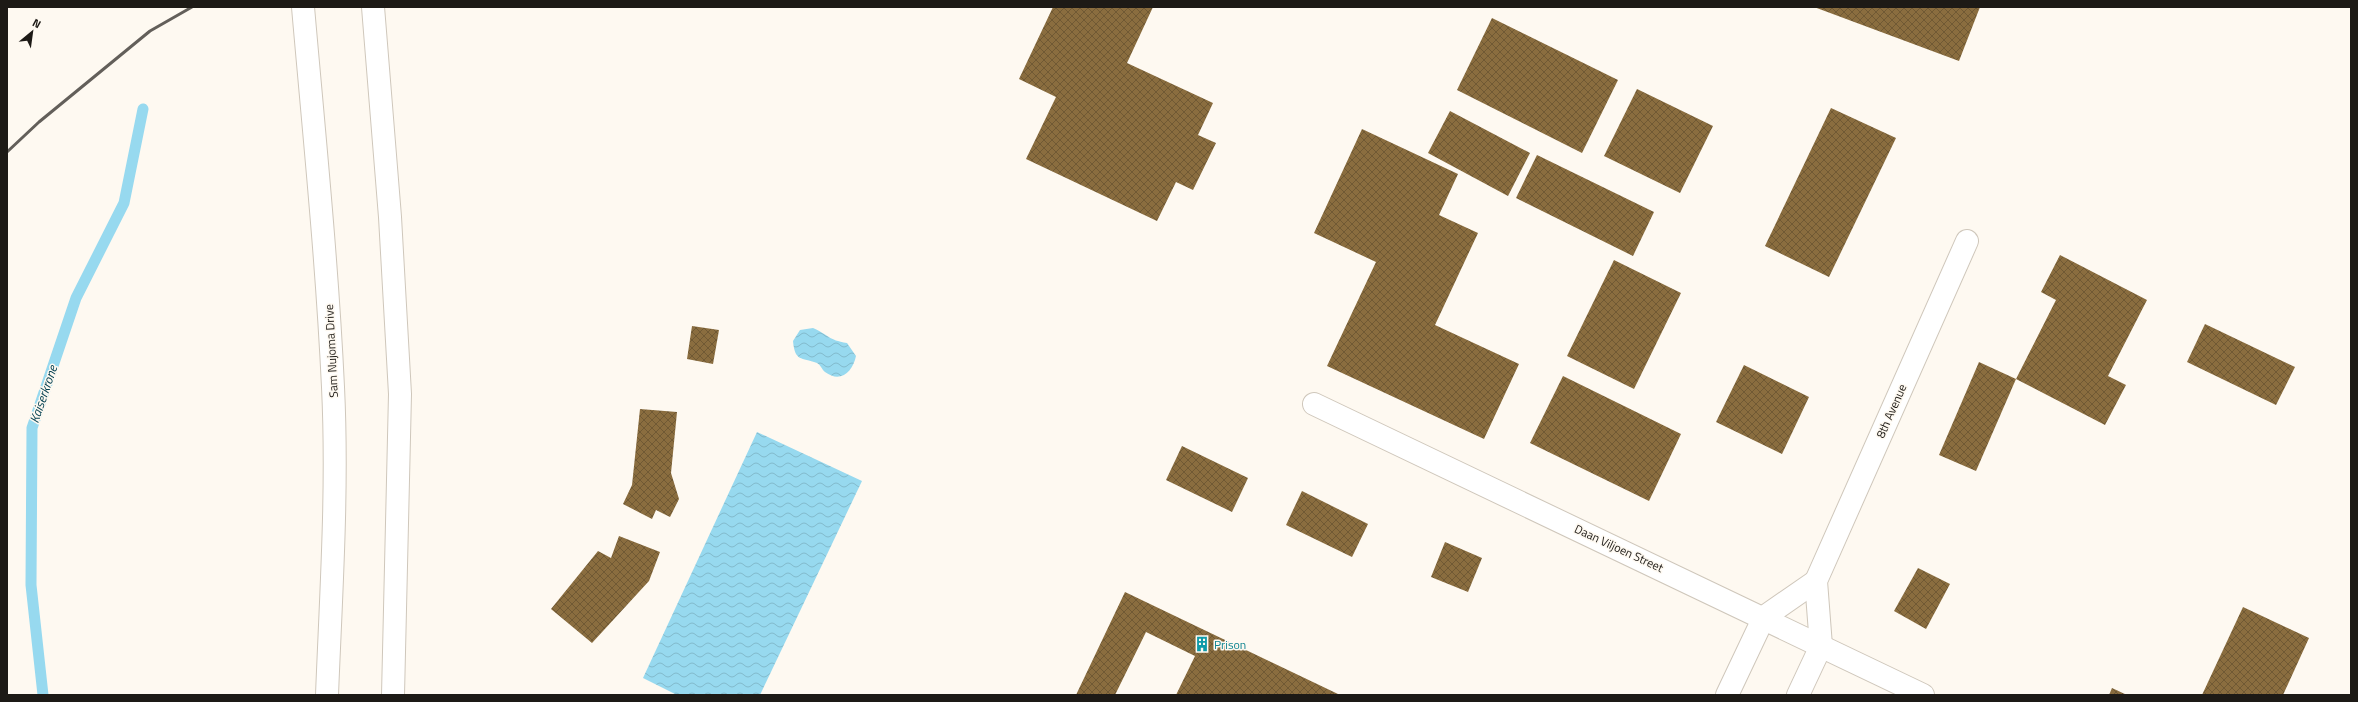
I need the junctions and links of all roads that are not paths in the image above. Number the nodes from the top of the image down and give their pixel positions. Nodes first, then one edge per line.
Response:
1 (303, 7) edge
2 (373, 7) edge
3 (1967, 241) dead end
4 (1314, 404) dead end
5 (1816, 581) junction
6 (1764, 617) junction
7 (1821, 646) junction
8 (327, 695) edge
9 (393, 695) edge
10 (1727, 695) edge
11 (1798, 695) edge
12 (1924, 695) edge

1 - 8 main road, Sam Nujoma Drive
2 - 9 main road
3 - 5 main road, 8th Avenue
4 - 6 main road, Daan Viljoen Street
5 - 6 main road
5 - 7 main road, 8th Avenue
6 - 7 main road, Daan Viljoen Street
6 - 10 main road
7 - 11 main road, 8th Avenue
7 - 12 main road, Daan Viljoen Street

